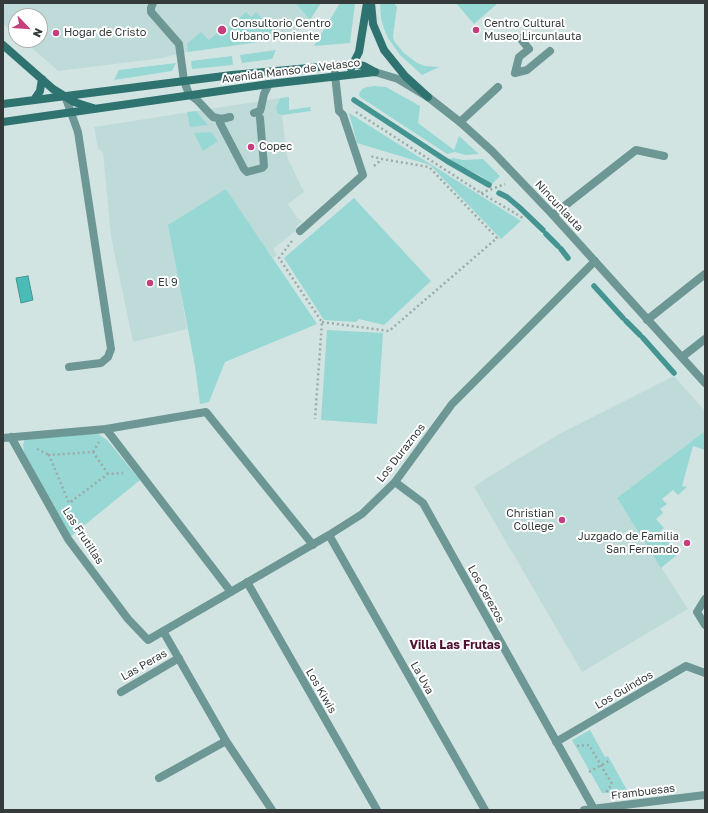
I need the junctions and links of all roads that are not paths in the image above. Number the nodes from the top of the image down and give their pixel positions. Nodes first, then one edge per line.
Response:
1 (153, 3) edge
2 (367, 3) edge
3 (371, 3) edge
4 (520, 38) dead end
5 (3, 45) edge
6 (550, 52) dead end
7 (353, 64) junction
8 (334, 66) junction
9 (375, 72) junction
10 (347, 76) junction
11 (335, 77) junction
12 (42, 78) junction
13 (184, 81) junction
14 (268, 84) junction
15 (498, 87) dead end
16 (189, 94) junction
17 (65, 96) junction
18 (428, 97) junction
19 (34, 100) junction
20 (3, 104) edge
21 (95, 109) junction
22 (71, 112) junction
23 (213, 117) junction
24 (230, 117) dead end
25 (3, 122) edge
26 (460, 122) junction
27 (220, 123) junction
28 (232, 127) dead end
29 (664, 156) dead end
30 (553, 215) junction
31 (300, 231) road end
32 (594, 261) junction
33 (705, 274) edge
34 (647, 320) junction
35 (705, 339) edge
36 (682, 357) junction
37 (69, 367) dead end
38 (705, 383) edge
39 (106, 429) junction
40 (7, 437) edge
41 (395, 482) junction
42 (329, 535) junction
43 (312, 545) junction
44 (247, 582) junction
45 (230, 592) junction
46 (705, 599) edge
47 (705, 625) edge
48 (163, 631) junction
49 (148, 640) joint
50 (179, 658) junction
51 (705, 673) edge
52 (121, 692) dead end
53 (226, 741) junction
54 (556, 742) junction
55 (159, 778) dead end
56 (705, 794) edge
57 (594, 809) junction
58 (272, 810) edge
59 (377, 810) edge
60 (485, 810) edge
61 (584, 810) edge

1 - 13 street
2 - 7 main road
3 - 18 main road
4 - 6 street
5 - 12 main road
7 - 8 main road, Avenida Manso de Velasco
7 - 9 main road, Avenida Manso de Velasco
7 - 10 main road
8 - 11 street
8 - 13 main road, Avenida Manso de Velasco
9 - 10 main road, Avenida Manso de Velasco
9 - 18 street, Nincunlauta
10 - 11 main road, Avenida Manso de Velasco
11 - 14 main road, Avenida Manso de Velasco
11 - 31 street
12 - 17 main road
12 - 19 main road
13 - 16 street
13 - 17 main road, Avenida Manso de Velasco
14 - 16 main road, Avenida Manso de Velasco
14 - 27 street
15 - 26 street
16 - 21 main road, Avenida Manso de Velasco
16 - 23 street
17 - 19 main road, Avenida Manso de Velasco
17 - 21 main road
17 - 22 street
18 - 26 street, Nincunlauta
19 - 20 main road, Avenida Manso de Velasco
21 - 22 main road, Avenida Manso de Velasco
22 - 25 main road, Avenida Manso de Velasco
22 - 37 street
23 - 24 street
23 - 27 street
26 - 30 street, Nincunlauta
27 - 28 street
29 - 30 street
30 - 32 street, Nincunlauta
32 - 34 street, Nincunlauta
32 - 41 street, Los Duraznos
33 - 34 street
34 - 36 street, Nincunlauta
35 - 36 street
36 - 38 street, Nincunlauta
39 - 40 street, Las Frutillas
39 - 43 street, Las Frutillas
39 - 45 street
40 - 49 street, Las Frutillas
41 - 42 street, Los Duraznos
41 - 54 street, Los Cerezos
42 - 43 street, Los Duraznos
42 - 60 street, La Uva
43 - 44 street, Los Duraznos
44 - 45 street, Los Duraznos
44 - 59 street, Los Kiwis
45 - 48 street, Los Duraznos
46 - 47 street
48 - 49 street, Los Duraznos
48 - 50 street
50 - 52 street, Las Peras
50 - 53 street
51 - 54 street, Los Guindos
53 - 55 street
53 - 58 street
54 - 57 street, Los Cerezos
56 - 57 street, Frambuesas
57 - 61 street, Frambuesas

